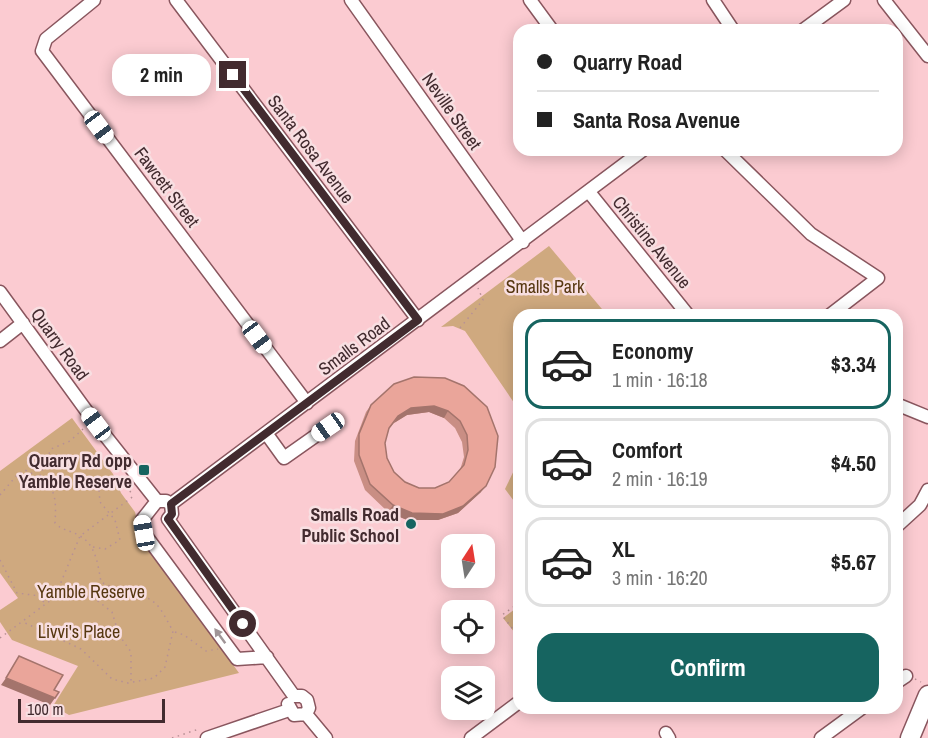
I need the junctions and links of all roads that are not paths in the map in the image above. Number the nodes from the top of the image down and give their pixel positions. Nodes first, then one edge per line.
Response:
1 (93, 0) edge
2 (176, 0) edge
3 (351, 0) edge
4 (530, 0) edge
5 (713, 0) edge
6 (844, 0) edge
7 (884, 0) edge
8 (548, 24) edge
9 (730, 24) edge
10 (811, 24) edge
11 (927, 54) edge
12 (634, 156) edge
13 (731, 156) edge
14 (589, 192) junction
15 (523, 242) junction
16 (0, 292) edge
17 (683, 309) edge
18 (838, 309) edge
19 (418, 320) junction
20 (22, 323) junction
21 (0, 341) edge
22 (307, 403) junction
23 (903, 407) edge
24 (928, 417) edge
25 (328, 427) dead end
26 (266, 433) junction
27 (928, 489) edge
28 (171, 504) junction
29 (155, 505) junction
30 (168, 519) junction
31 (903, 521) edge
32 (267, 657) junction
33 (928, 695) edge
34 (294, 696) junction
35 (513, 706) edge
36 (289, 710) junction
37 (306, 714) junction
38 (854, 714) edge
39 (207, 738) edge
40 (326, 738) edge
41 (471, 738) edge
42 (821, 738) edge
43 (910, 738) edge

1 - 22 street, Fawcett Street
2 - 19 street, Santa Rosa Avenue
3 - 15 street, Neville Street
4 - 8 street
5 - 9 street
6 - 10 street
7 - 11 street
12 - 14 street, Smalls Road
13 - 18 street
14 - 15 street, Smalls Road
14 - 17 street, Christine Avenue
15 - 19 street, Smalls Road
16 - 20 street, Quarry Road
19 - 22 street, Smalls Road
20 - 21 street
20 - 29 street, Quarry Road
22 - 26 street, Smalls Road
23 - 24 street
25 - 26 street
26 - 28 street, Smalls Road
27 - 31 street
28 - 29 street
28 - 30 street
29 - 30 street
32 -> 29 street
30 - 32 street
32 - 34 street
33 - 43 highway
34 - 36 street
34 - 37 street
35 - 41 street
36 - 37 street
36 - 39 street
37 - 40 street
38 - 42 street

